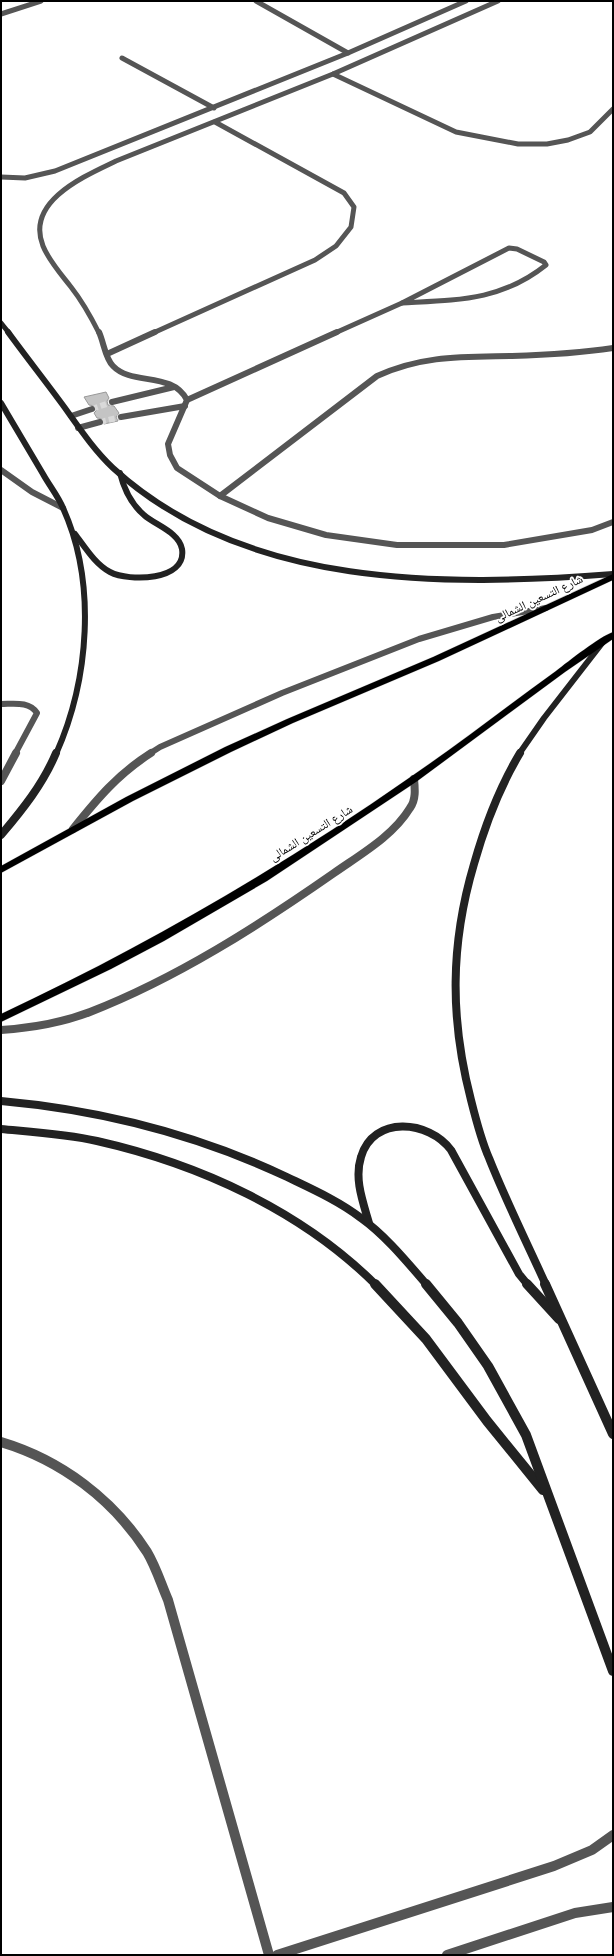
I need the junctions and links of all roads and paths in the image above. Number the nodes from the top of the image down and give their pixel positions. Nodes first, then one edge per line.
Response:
1 (41, 1) edge
2 (256, 1) edge
3 (466, 1) edge
4 (498, 1) edge
5 (1, 14) edge
6 (348, 53) junction
7 (122, 58) dead end
8 (333, 74) junction
9 (214, 108) junction
10 (613, 109) edge
11 (215, 122) junction
12 (1, 177) edge
13 (402, 303) junction
14 (1, 323) edge
15 (613, 348) edge
16 (107, 354) junction
17 (174, 386) junction
18 (112, 402) tunnel mouth
19 (1, 403) edge
20 (186, 403) junction
21 (92, 409) tunnel mouth
22 (71, 416) junction
23 (121, 417) tunnel mouth
24 (100, 422) tunnel mouth
25 (78, 428) junction
26 (1, 470) edge
27 (120, 473) junction
28 (220, 496) junction
29 (63, 508) junction
30 (613, 522) edge
31 (72, 530) junction
32 (613, 576) edge
33 (548, 608) junction
34 (613, 634) edge
35 (604, 641) junction
36 (1, 704) edge
37 (414, 779) junction
38 (1, 781) edge
39 (73, 828) junction
40 (1, 834) edge
41 (1, 870) edge
42 (1, 1018) edge
43 (1, 1030) edge
44 (1, 1102) edge
45 (1, 1129) edge
46 (368, 1223) junction
47 (562, 1322) junction
48 (613, 1434) edge
49 (1, 1442) edge
50 (547, 1494) junction
51 (613, 1671) edge
52 (613, 1835) edge
53 (613, 1908) edge
54 (268, 1955) edge
55 (277, 1955) edge
56 (447, 1955) edge

1 - 5 street
2 - 6 street
3 - 6 street
4 - 8 street
6 - 9 street
7 - 9 street
8 - 10 street
8 - 11 street
9 - 12 street
11 - 16 street
11 - 16 street
13 - 13 street
13 - 20 street
14 - 22 street
15 - 28 street
16 - 17 street
17 - 18 street
17 - 20 street
19 - 29 street
20 - 23 street
20 - 28 street
21 - 22 street
22 - 25 street
24 - 25 street
25 - 27 street
26 - 29 street
27 - 31 street
27 - 32 street
28 - 30 street
29 - 31 street
31 - 40 street
32 - 33 main road, شارع التسعين الشمالى
33 - 39 main road, شارع التسعين الشمالى
33 - 39 street
34 - 35 main road, شارع التسعين الشمالى
35 - 37 main road, شارع التسعين الشمالى
35 - 47 street
36 - 38 street
37 - 42 main road, شارع التسعين الشمالى
37 - 43 street
39 - 41 main road, شارع التسعين الشمالى
44 - 46 street
45 - 50 street
46 - 47 street
46 - 50 street
47 - 48 street
49 - 54 street
50 - 51 street
52 - 55 street
53 - 56 street

